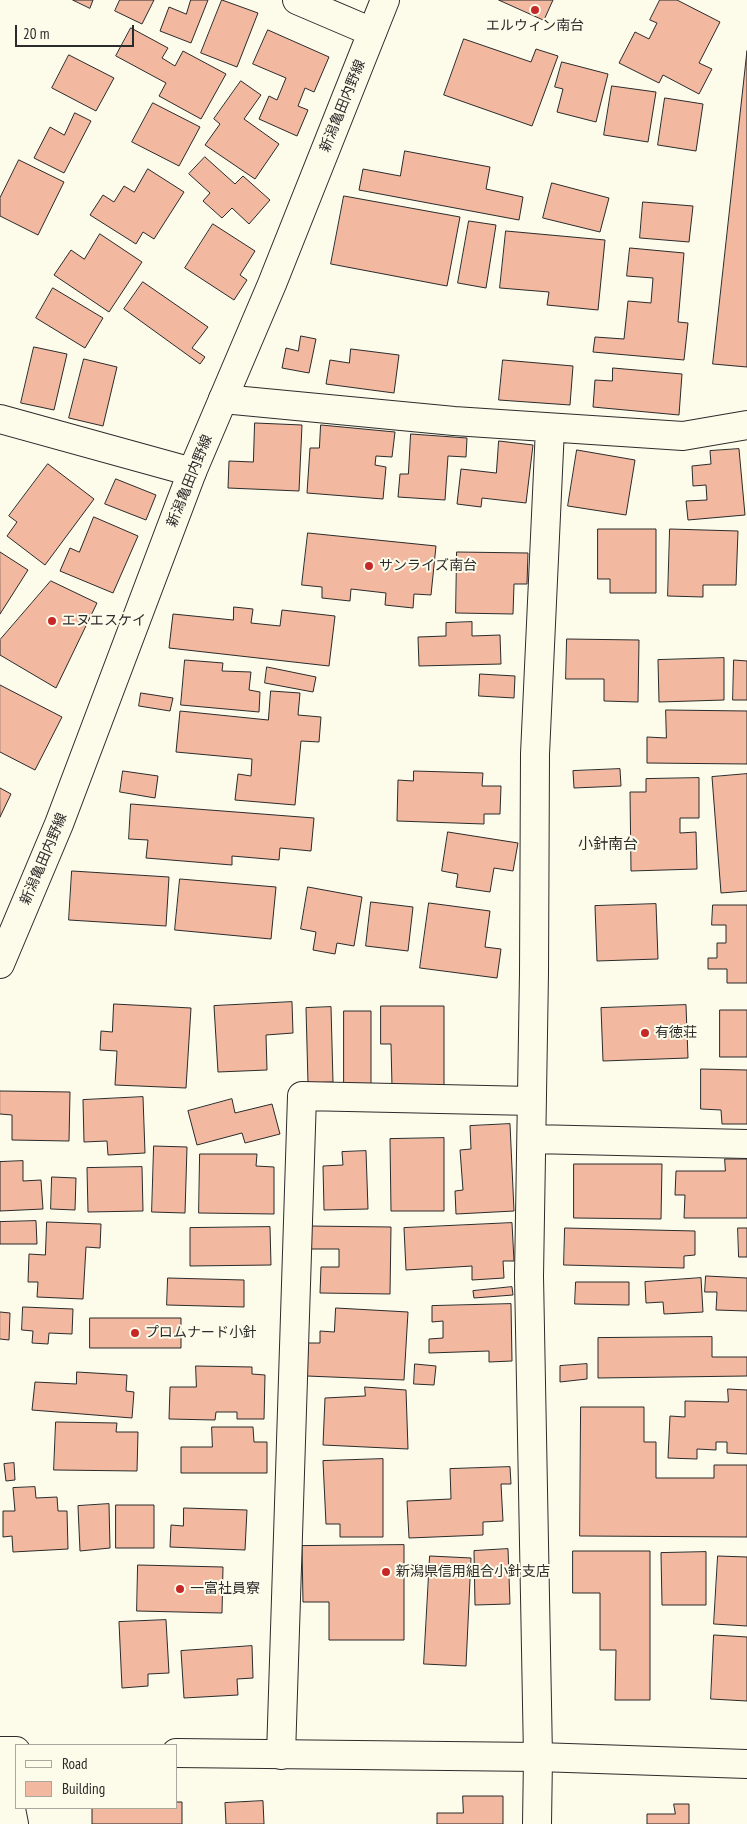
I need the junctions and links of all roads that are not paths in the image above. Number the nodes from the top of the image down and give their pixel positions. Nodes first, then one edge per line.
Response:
1 (297, 0) edge
2 (385, 0) edge
3 (372, 32) junction
4 (223, 399) junction
5 (0, 418) edge
6 (747, 425) edge
7 (550, 428) junction
8 (192, 472) junction
9 (0, 964) edge
10 (532, 1101) junction
11 (532, 1139) junction
12 (747, 1144) edge
13 (15, 1751) edge
14 (0, 1752) edge
15 (178, 1753) edge
16 (281, 1754) junction
17 (538, 1757) junction
18 (747, 1764) edge
19 (14, 1824) edge
20 (537, 1824) edge

1 - 3 street
2 - 3 street, 新潟亀田内野線
3 - 4 street, 新潟亀田内野線
4 - 7 street
4 - 8 street, 新潟亀田内野線
5 - 8 street
6 - 7 street
7 - 10 street
8 - 9 street, 新潟亀田内野線
10 - 11 street
10 - 16 street
11 - 12 street
11 - 17 street
13 - 14 street
14 - 19 street
15 - 16 street
16 - 17 street
17 - 18 street
17 - 20 street

